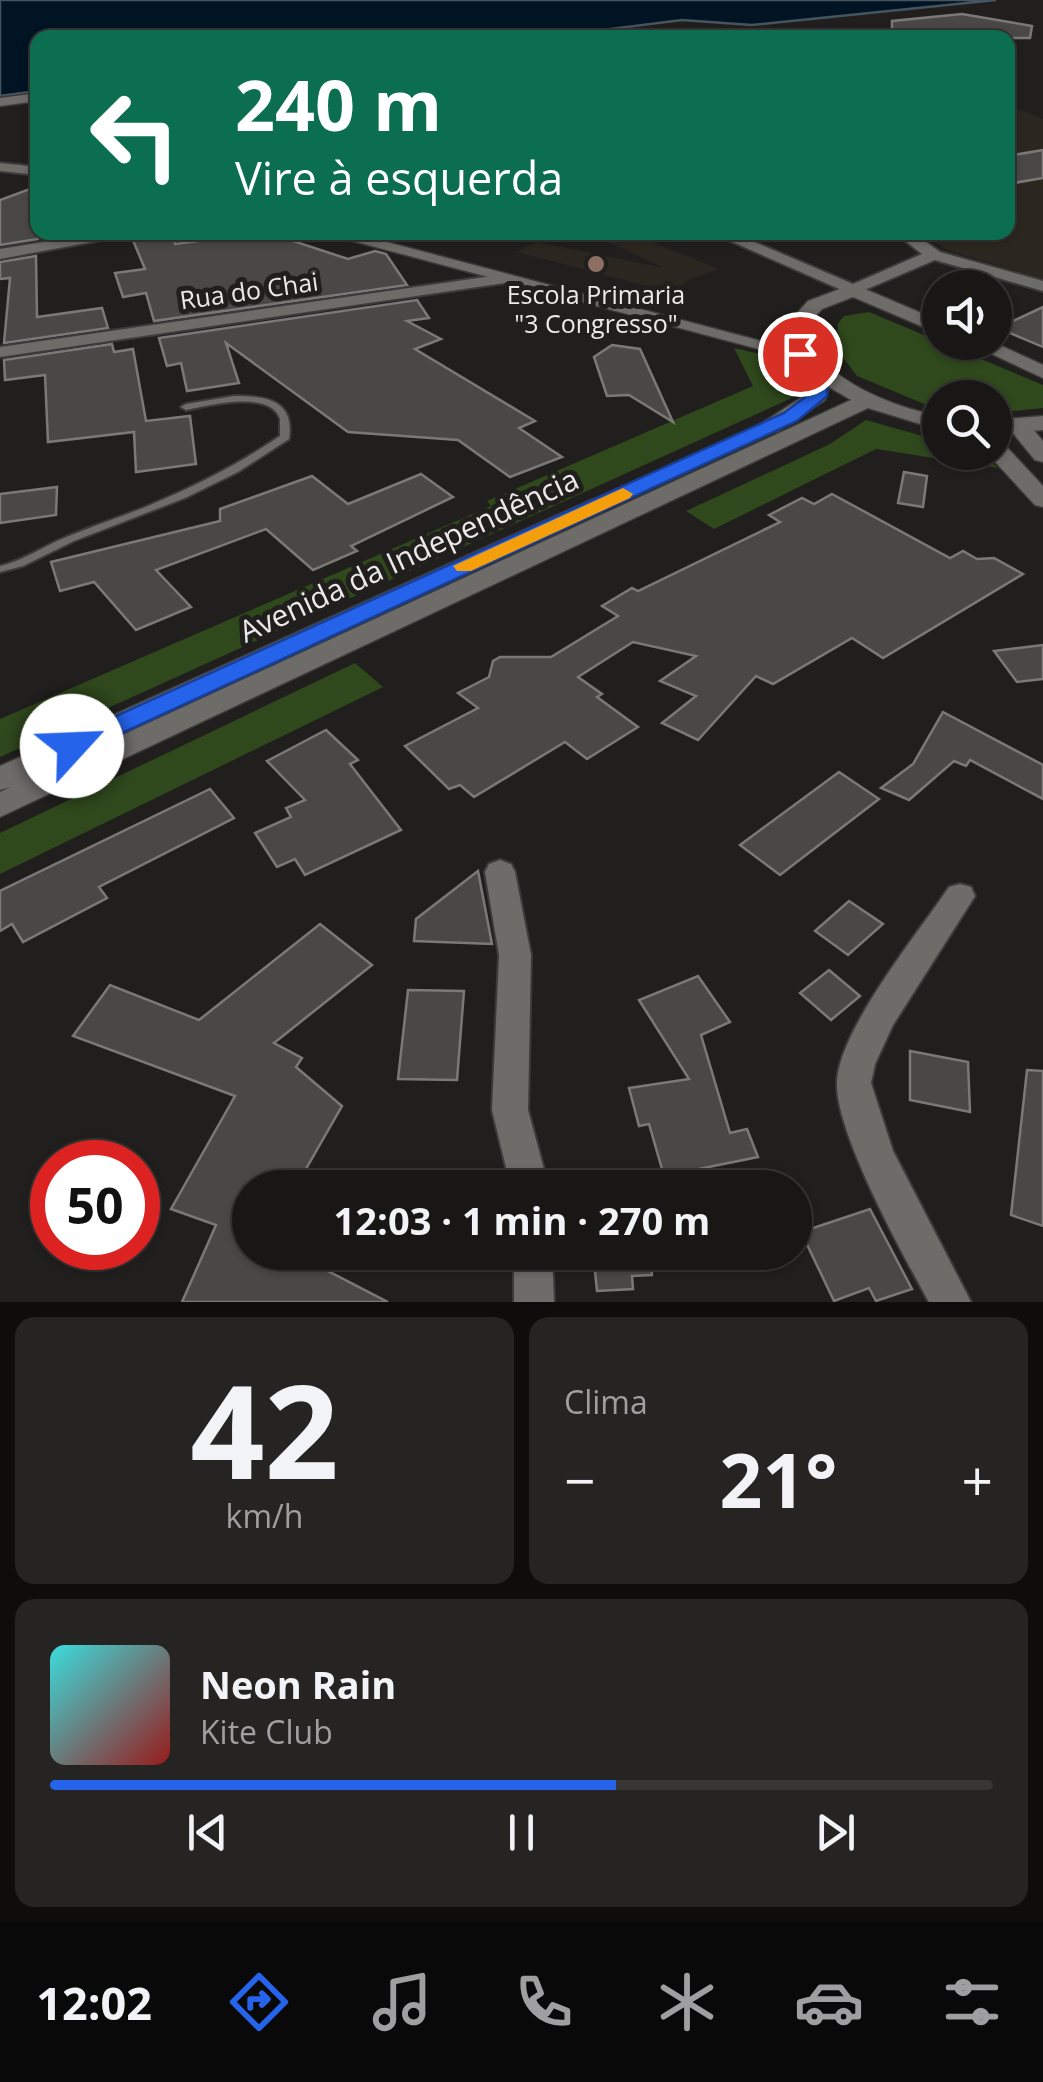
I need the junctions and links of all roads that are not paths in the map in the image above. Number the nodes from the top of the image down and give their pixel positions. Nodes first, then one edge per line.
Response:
1 (30, 99) edge
2 (0, 102) edge
3 (0, 168) edge
4 (30, 171) edge
5 (88, 240) edge
6 (357, 240) edge
7 (735, 240) edge
8 (912, 240) edge
9 (0, 254) edge
10 (934, 255) junction
11 (506, 279) junction
12 (1043, 286) edge
13 (853, 290) junction
14 (922, 320) edge
15 (0, 352) edge
16 (1012, 358) edge
17 (809, 363) junction
18 (1043, 372) edge
19 (869, 400) junction
20 (186, 407) dead end
21 (922, 416) edge
22 (1043, 423) edge
23 (1012, 426) edge
24 (1012, 432) edge
25 (1043, 455) edge
26 (1012, 466) edge
27 (1043, 500) edge
28 (0, 569) edge
29 (0, 779) edge
30 (0, 805) edge
31 (500, 872) dead end
32 (960, 896) dead end
33 (525, 1170) edge
34 (533, 1270) edge
35 (534, 1302) edge
36 (951, 1302) edge

1 - 2 main road
3 - 4 street
5 - 9 street
6 - 11 main road
7 - 13 street
8 - 10 street
10 - 12 street
10 - 13 street
11 - 15 street, Rua do Chai
11 - 17 main road
13 - 14 main road
13 - 17 main road
16 - 18 main road
17 - 19 main road
17 - 29 main road, Avenida da Independência
19 - 21 main road
19 - 30 main road, Avenida da Independência
20 - 28 lane
22 - 23 main road
24 - 25 main road
26 - 27 main road
31 - 33 street
32 - 36 street
34 - 35 street

